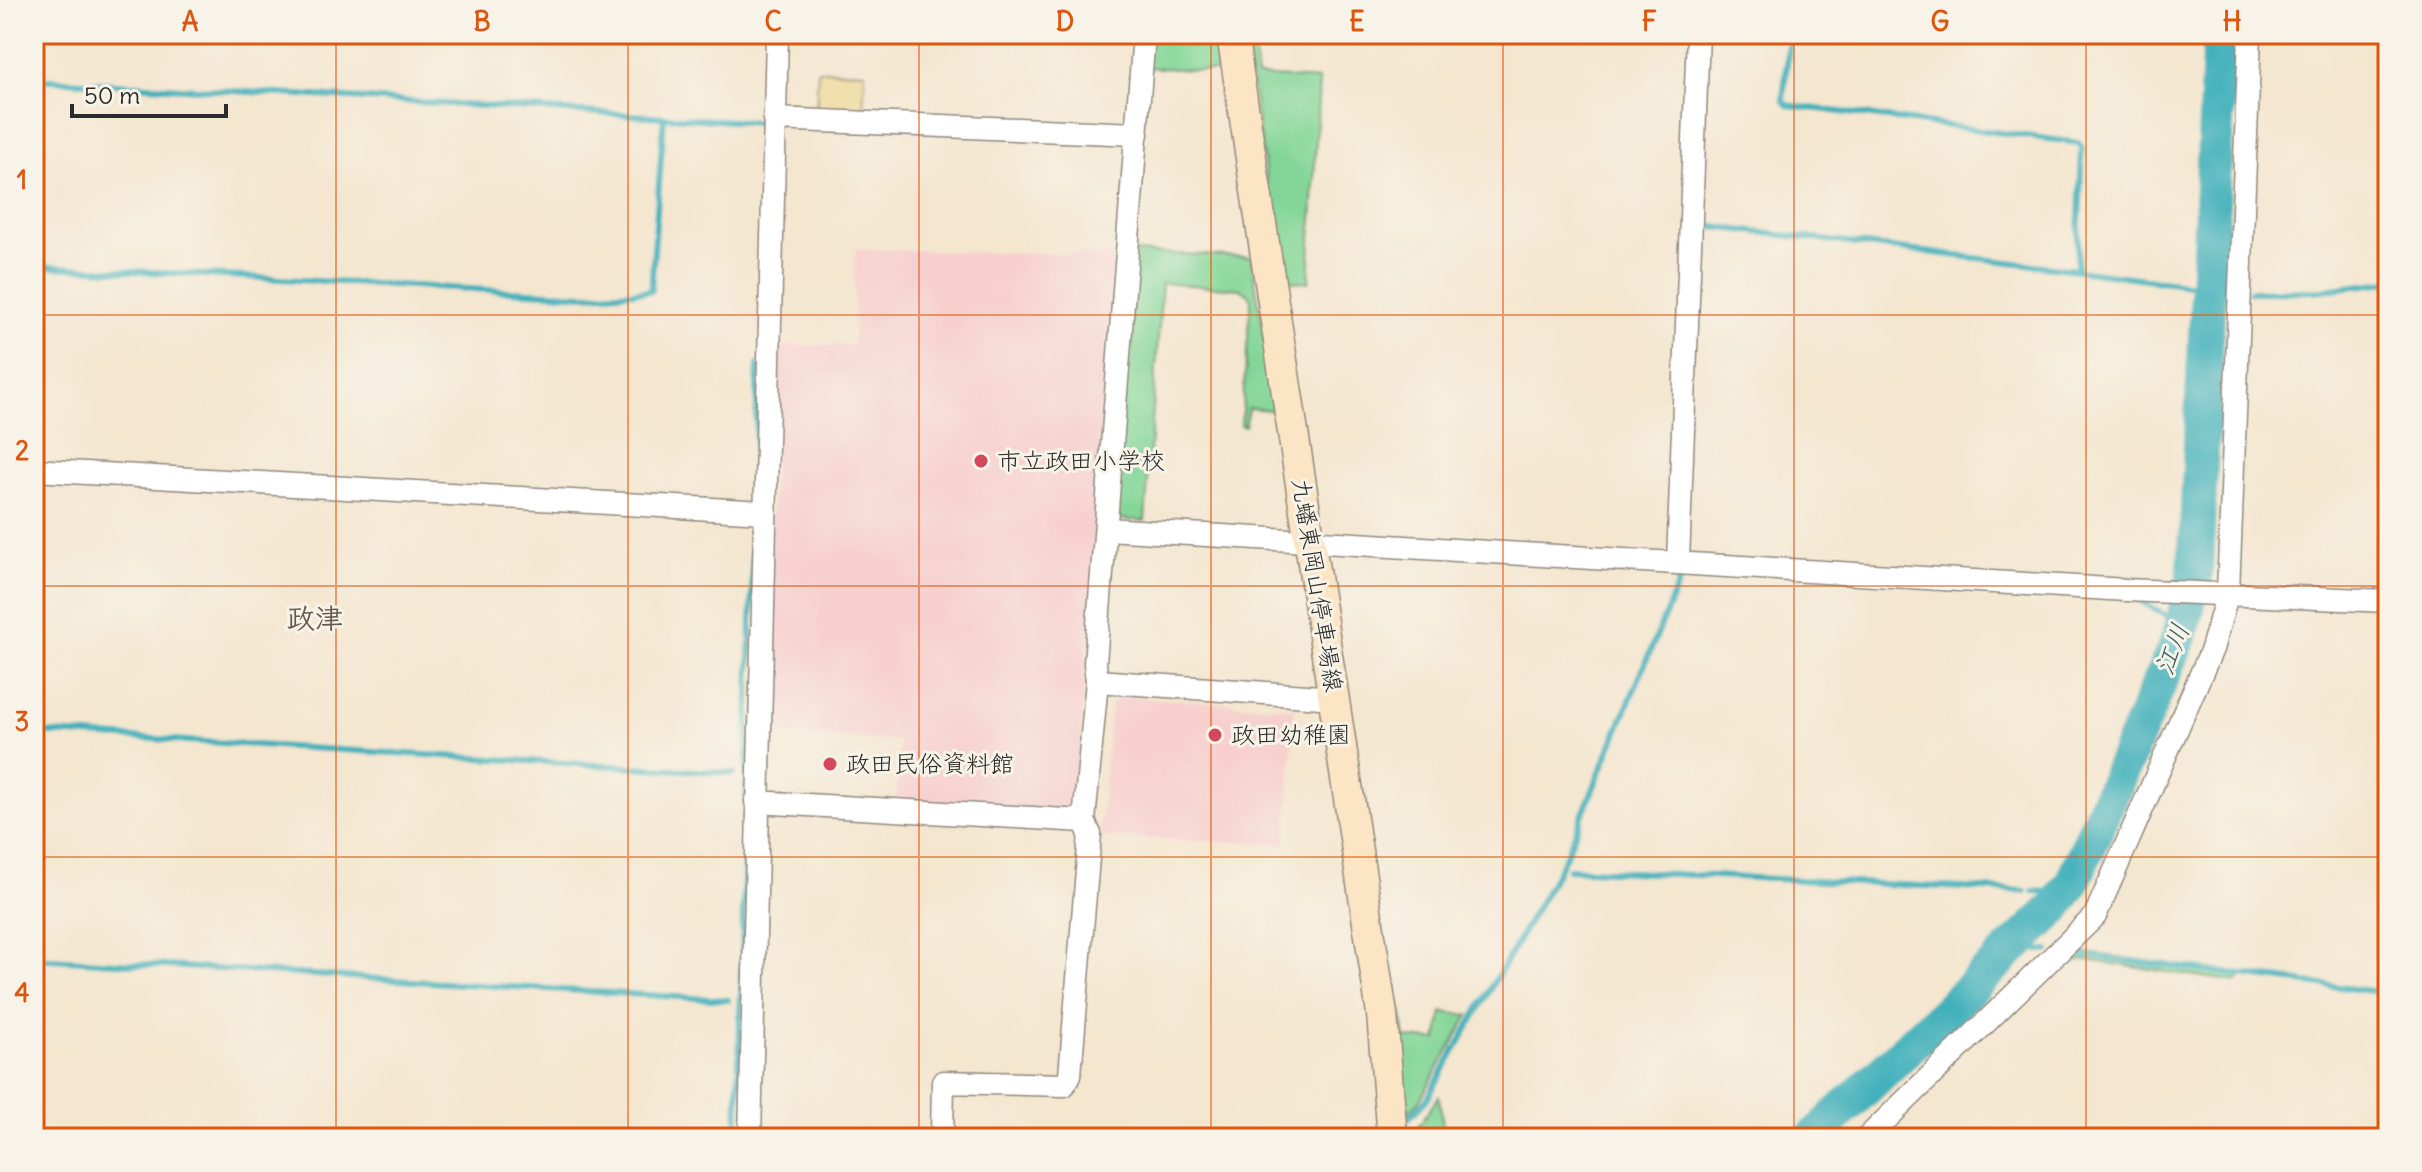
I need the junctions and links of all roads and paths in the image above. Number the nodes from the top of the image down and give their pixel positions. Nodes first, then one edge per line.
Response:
1 (777, 34) edge
2 (1144, 34) edge
3 (1232, 34) edge
4 (1698, 34) edge
5 (2250, 34) edge
6 (774, 119) junction
7 (1131, 134) junction
8 (34, 470) edge
9 (757, 511) junction
10 (1106, 529) junction
11 (1310, 539) junction
12 (1678, 562) junction
13 (2220, 592) junction
14 (2388, 601) edge
15 (1097, 681) junction
16 (1335, 698) junction
17 (756, 802) junction
18 (1084, 821) junction
19 (750, 1138) edge
20 (942, 1138) edge
21 (1392, 1138) edge
22 (1867, 1138) edge

1 - 6 street
2 - 7 street
3 - 11 main road, 九蟠東岡山停車場線
4 - 12 street
5 - 13 street
6 - 7 street
6 - 9 street
7 - 10 street
8 - 9 street
9 - 17 street
10 - 11 street
10 - 15 street
11 - 12 street
11 - 16 main road, 九蟠東岡山停車場線
12 - 13 street
13 - 14 street
13 - 22 street
15 - 16 street
15 - 18 street
16 - 21 main road, 九蟠東岡山停車場線
17 - 18 street
17 - 19 street
18 - 20 street

